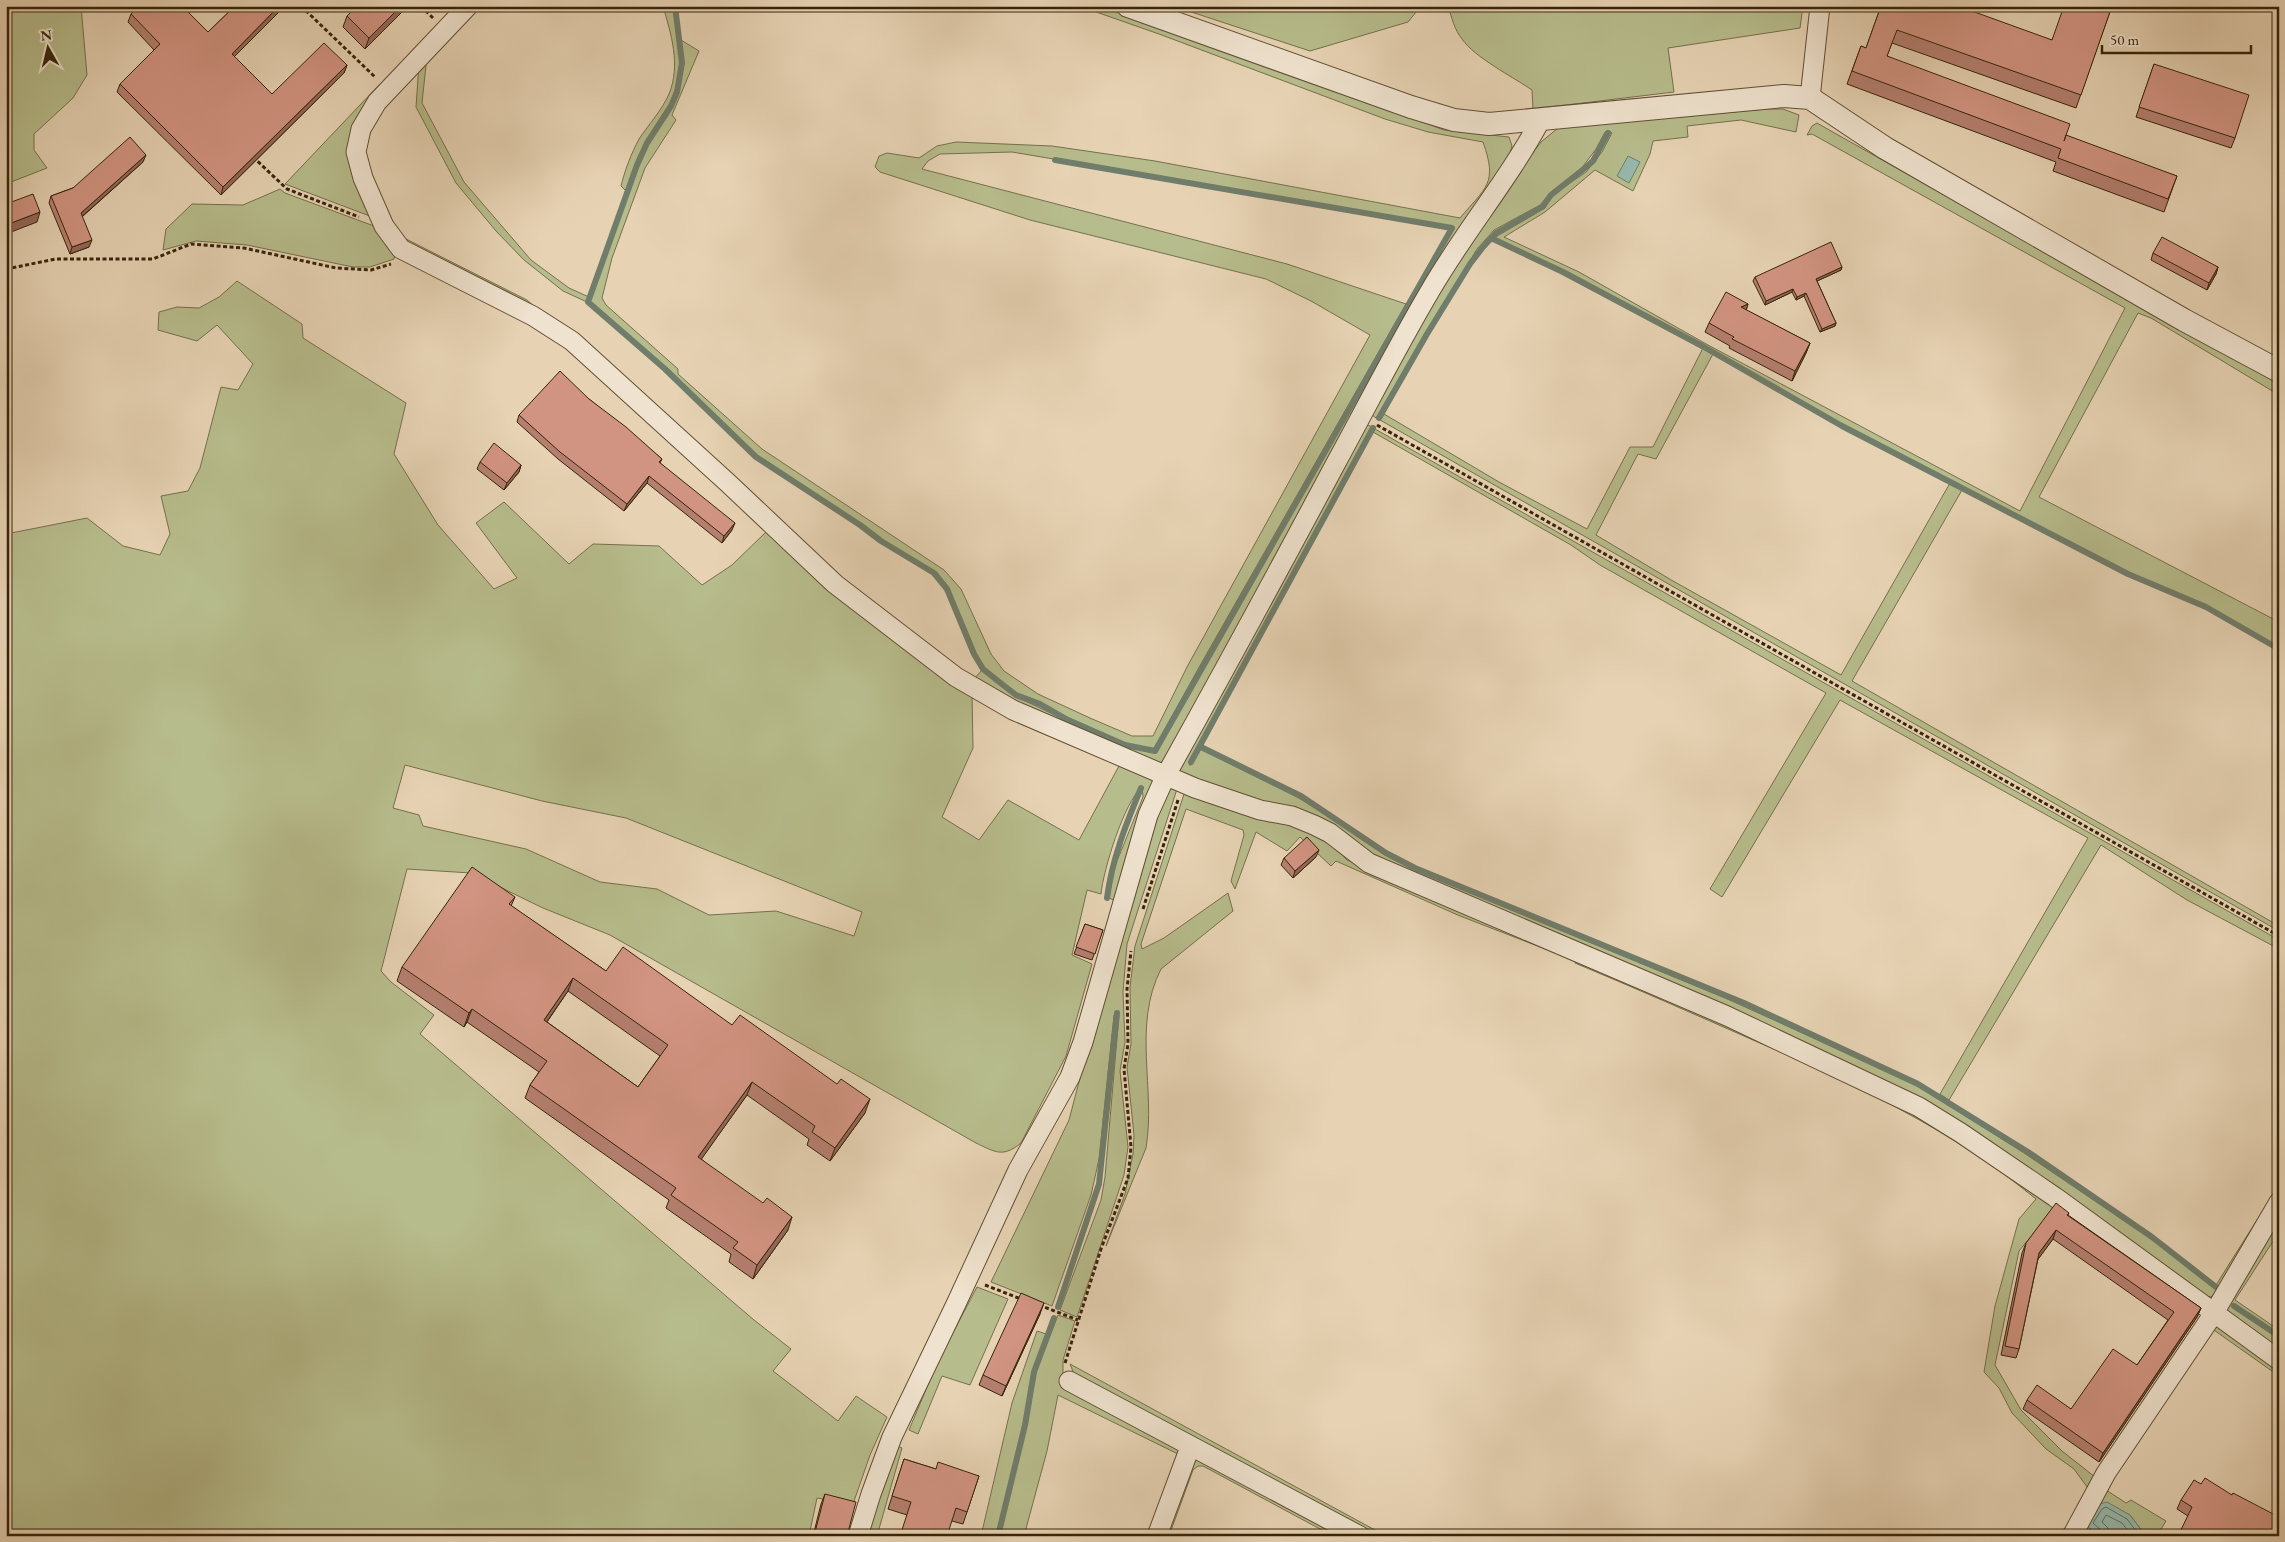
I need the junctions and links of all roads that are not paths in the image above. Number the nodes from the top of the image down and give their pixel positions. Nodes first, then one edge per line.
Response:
1 (468, 6) edge
2 (1128, 6) edge
3 (1820, 6) edge
4 (1810, 98) junction
5 (1541, 119) junction
6 (2279, 371) edge
7 (1166, 775) junction
8 (2279, 1202) edge
9 (2214, 1313) junction
10 (2279, 1360) edge
11 (1068, 1381) road end
12 (1190, 1447) junction
13 (858, 1536) edge
14 (1158, 1536) edge
15 (1360, 1536) edge
16 (2072, 1536) edge

1 - 7 street
2 - 5 street
3 - 4 street
4 - 5 street
4 - 6 street
5 - 7 street
7 - 9 street
7 - 13 street
8 - 9 street
9 - 10 street
9 - 16 street
11 - 12 street
12 - 14 street
12 - 15 street

